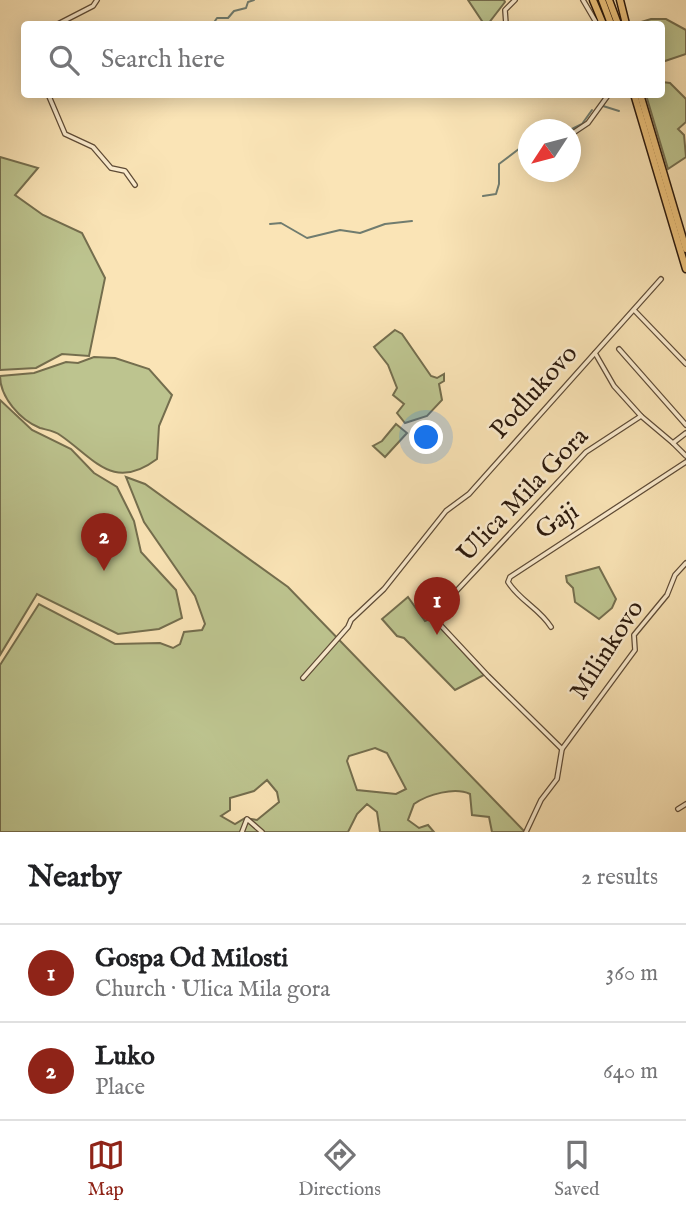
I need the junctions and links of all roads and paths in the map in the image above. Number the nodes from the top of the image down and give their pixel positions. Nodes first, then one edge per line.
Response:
1 (97, 0) edge
2 (516, 0) edge
3 (583, 0) edge
4 (593, 0) edge
5 (603, 0) edge
6 (609, 0) edge
7 (620, 0) edge
8 (64, 21) edge
9 (506, 21) edge
10 (595, 21) edge
11 (602, 21) edge
12 (610, 21) edge
13 (617, 21) edge
14 (625, 21) edge
15 (50, 98) edge
16 (606, 98) edge
17 (634, 98) edge
18 (643, 98) edge
19 (581, 128) edge
20 (135, 186) dead end
21 (686, 249) edge
22 (686, 269) edge
23 (661, 279) dead end
24 (634, 310) junction
25 (619, 349) dead end
26 (594, 353) junction
27 (686, 364) edge
28 (641, 416) junction
29 (686, 425) edge
30 (686, 433) edge
31 (673, 443) junction
32 (686, 456) edge
33 (686, 462) edge
34 (686, 563) edge
35 (551, 627) dead end
36 (303, 678) dead end
37 (562, 749) junction
38 (686, 804) edge
39 (678, 809) dead end
40 (242, 832) edge
41 (262, 832) edge
42 (526, 832) edge

1 - 8 street
2 - 9 street
3 - 10 street
4 - 11 main road
5 - 12 main road
6 - 13 main road
7 - 14 main road
15 - 20 street
16 - 19 street
17 - 22 main road
18 - 21 main road
23 - 24 street
24 - 26 street
24 - 27 street
25 - 29 street
26 - 28 street, Podlukovo
26 - 36 street, Podlukovo
28 - 31 street
28 - 37 street, Ulica Mila Gora
30 - 31 street
31 - 32 street
33 - 35 street, Gaji
34 - 37 street, Milinkovo
37 - 42 street, Milinkovo
38 - 39 street
40 - 41 street

